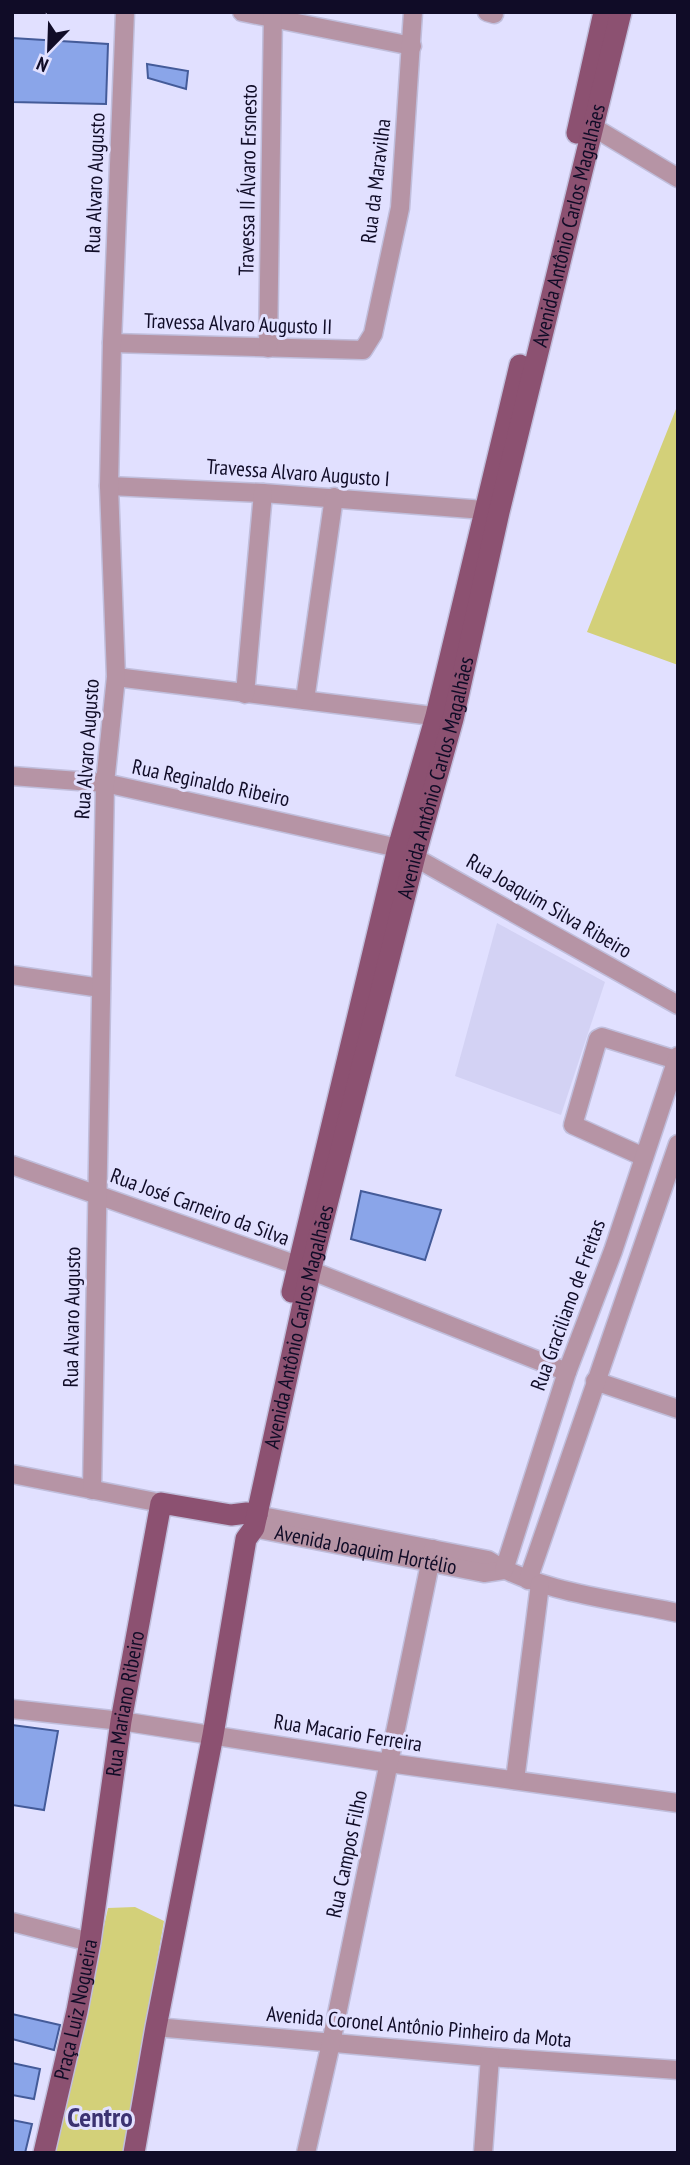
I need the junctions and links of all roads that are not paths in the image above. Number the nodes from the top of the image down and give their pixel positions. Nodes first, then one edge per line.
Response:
1 (125, 12) edge
2 (242, 12) edge
3 (413, 12) edge
4 (604, 12) edge
5 (621, 12) edge
6 (273, 15) edge
7 (412, 46) junction
8 (591, 121) junction
9 (678, 164) edge
10 (678, 178) edge
11 (112, 343) junction
12 (268, 348) junction
13 (363, 350) joint
14 (109, 485) junction
15 (263, 493) junction
16 (334, 497) junction
17 (491, 510) junction
18 (116, 677) junction
19 (245, 694) junction
20 (305, 700) junction
21 (444, 717) junction
22 (12, 776) edge
23 (105, 783) junction
24 (406, 852) junction
25 (12, 975) edge
26 (101, 988) junction
27 (678, 1005) edge
28 (677, 1058) edge
29 (678, 1144) edge
30 (644, 1157) junction
31 (12, 1166) edge
32 (97, 1194) junction
33 (304, 1269) junction
34 (567, 1372) junction
35 (595, 1381) junction
36 (678, 1409) edge
37 (12, 1474) edge
38 (92, 1490) junction
39 (161, 1503) junction
40 (247, 1523) junction
41 (432, 1556) junction
42 (504, 1570) junction
43 (534, 1582) junction
44 (678, 1612) edge
45 (12, 1709) edge
46 (121, 1721) junction
47 (213, 1735) junction
48 (390, 1763) junction
49 (515, 1780) junction
50 (678, 1802) edge
51 (96, 1905) joint
52 (12, 1922) edge
53 (90, 1942) junction
54 (156, 2027) junction
55 (331, 2043) junction
56 (490, 2056) junction
57 (678, 2070) edge
58 (44, 2153) edge
59 (134, 2153) edge
60 (306, 2153) edge
61 (483, 2153) edge

1 - 11 street, Rua Alvaro Augusto
2 - 6 street
3 - 7 street, Rua da Maravilha
4 - 8 main road, Avenida Antônio Carlos Magalhães
5 - 8 main road, Avenida Antônio Carlos Magalhães
6 - 7 street
6 - 12 street, Travessa II Álvaro Ersnesto
7 - 13 street, Rua da Maravilha
8 - 9 street
8 - 10 street
8 - 17 main road, Avenida Antônio Carlos Magalhães
11 - 12 street, Travessa Alvaro Augusto II
11 - 14 street, Rua Alvaro Augusto
12 - 13 street, Travessa Alvaro Augusto II
14 - 15 street, Travessa Alvaro Augusto I
14 - 18 street, Rua Alvaro Augusto
15 - 16 street, Travessa Alvaro Augusto I
15 - 19 street
16 - 17 street, Travessa Alvaro Augusto I
16 - 20 street
17 - 21 main road, Avenida Antônio Carlos Magalhães
18 - 19 street
18 - 23 street, Rua Alvaro Augusto
19 - 20 street
20 - 21 street
21 - 24 main road, Avenida Antônio Carlos Magalhães
22 - 23 street, Rua Reginaldo Ribeiro
23 - 24 street, Rua Reginaldo Ribeiro
23 - 26 street, Rua Alvaro Augusto
24 - 27 street, Rua Joaquim Silva Ribeiro
24 - 33 main road, Avenida Antônio Carlos Magalhães
25 - 26 street
26 - 32 street, Rua Alvaro Augusto
28 - 30 street, Rua Graciliano de Freitas
28 - 30 street
29 - 35 street
30 - 34 street, Rua Graciliano de Freitas
31 - 32 street, Rua José Carneiro da Silva
32 - 33 street, Rua José Carneiro da Silva
32 - 38 street, Rua Alvaro Augusto
33 - 34 street, Rua José Carneiro da Silva
33 - 40 main road, Avenida Antônio Carlos Magalhães
34 - 42 street, Rua Graciliano de Freitas
35 - 36 street
35 - 43 street
37 - 38 street, Avenida Joaquim Hortélio
38 - 39 street, Avenida Joaquim Hortélio
39 - 40 main road, Avenida Joaquim Hortélio
39 - 46 main road, Rua Mariano Ribeiro
40 - 41 street, Avenida Joaquim Hortélio
40 - 47 main road, Avenida Antônio Carlos Magalhães
41 - 42 street, Avenida Joaquim Hortélio
41 - 48 street, Rua Campos Filho
42 - 43 street, Avenida Joaquim Hortélio
43 - 44 street, Avenida Joaquim Hortélio
43 - 49 street
45 - 46 street, Rua Macario Ferreira
46 - 47 street, Rua Macario Ferreira
46 - 51 main road, Rua Mariano Ribeiro
47 - 48 street, Rua Macario Ferreira
47 - 54 main road, Avenida Antônio Carlos Magalhães
48 - 49 street, Rua Macario Ferreira
48 - 55 street, Rua Campos Filho
49 - 50 street, Rua Macario Ferreira
51 - 53 main road, Praça Luiz Nogueira
52 - 53 street
53 - 58 main road, Praça Luiz Nogueira
54 - 55 street, Avenida Coronel Antônio Pinheiro da Mota
54 - 59 main road
55 - 56 street, Avenida Coronel Antônio Pinheiro da Mota
55 - 60 street, Rua Campos Filho
56 - 57 street, Avenida Coronel Antônio Pinheiro da Mota
56 - 61 street

